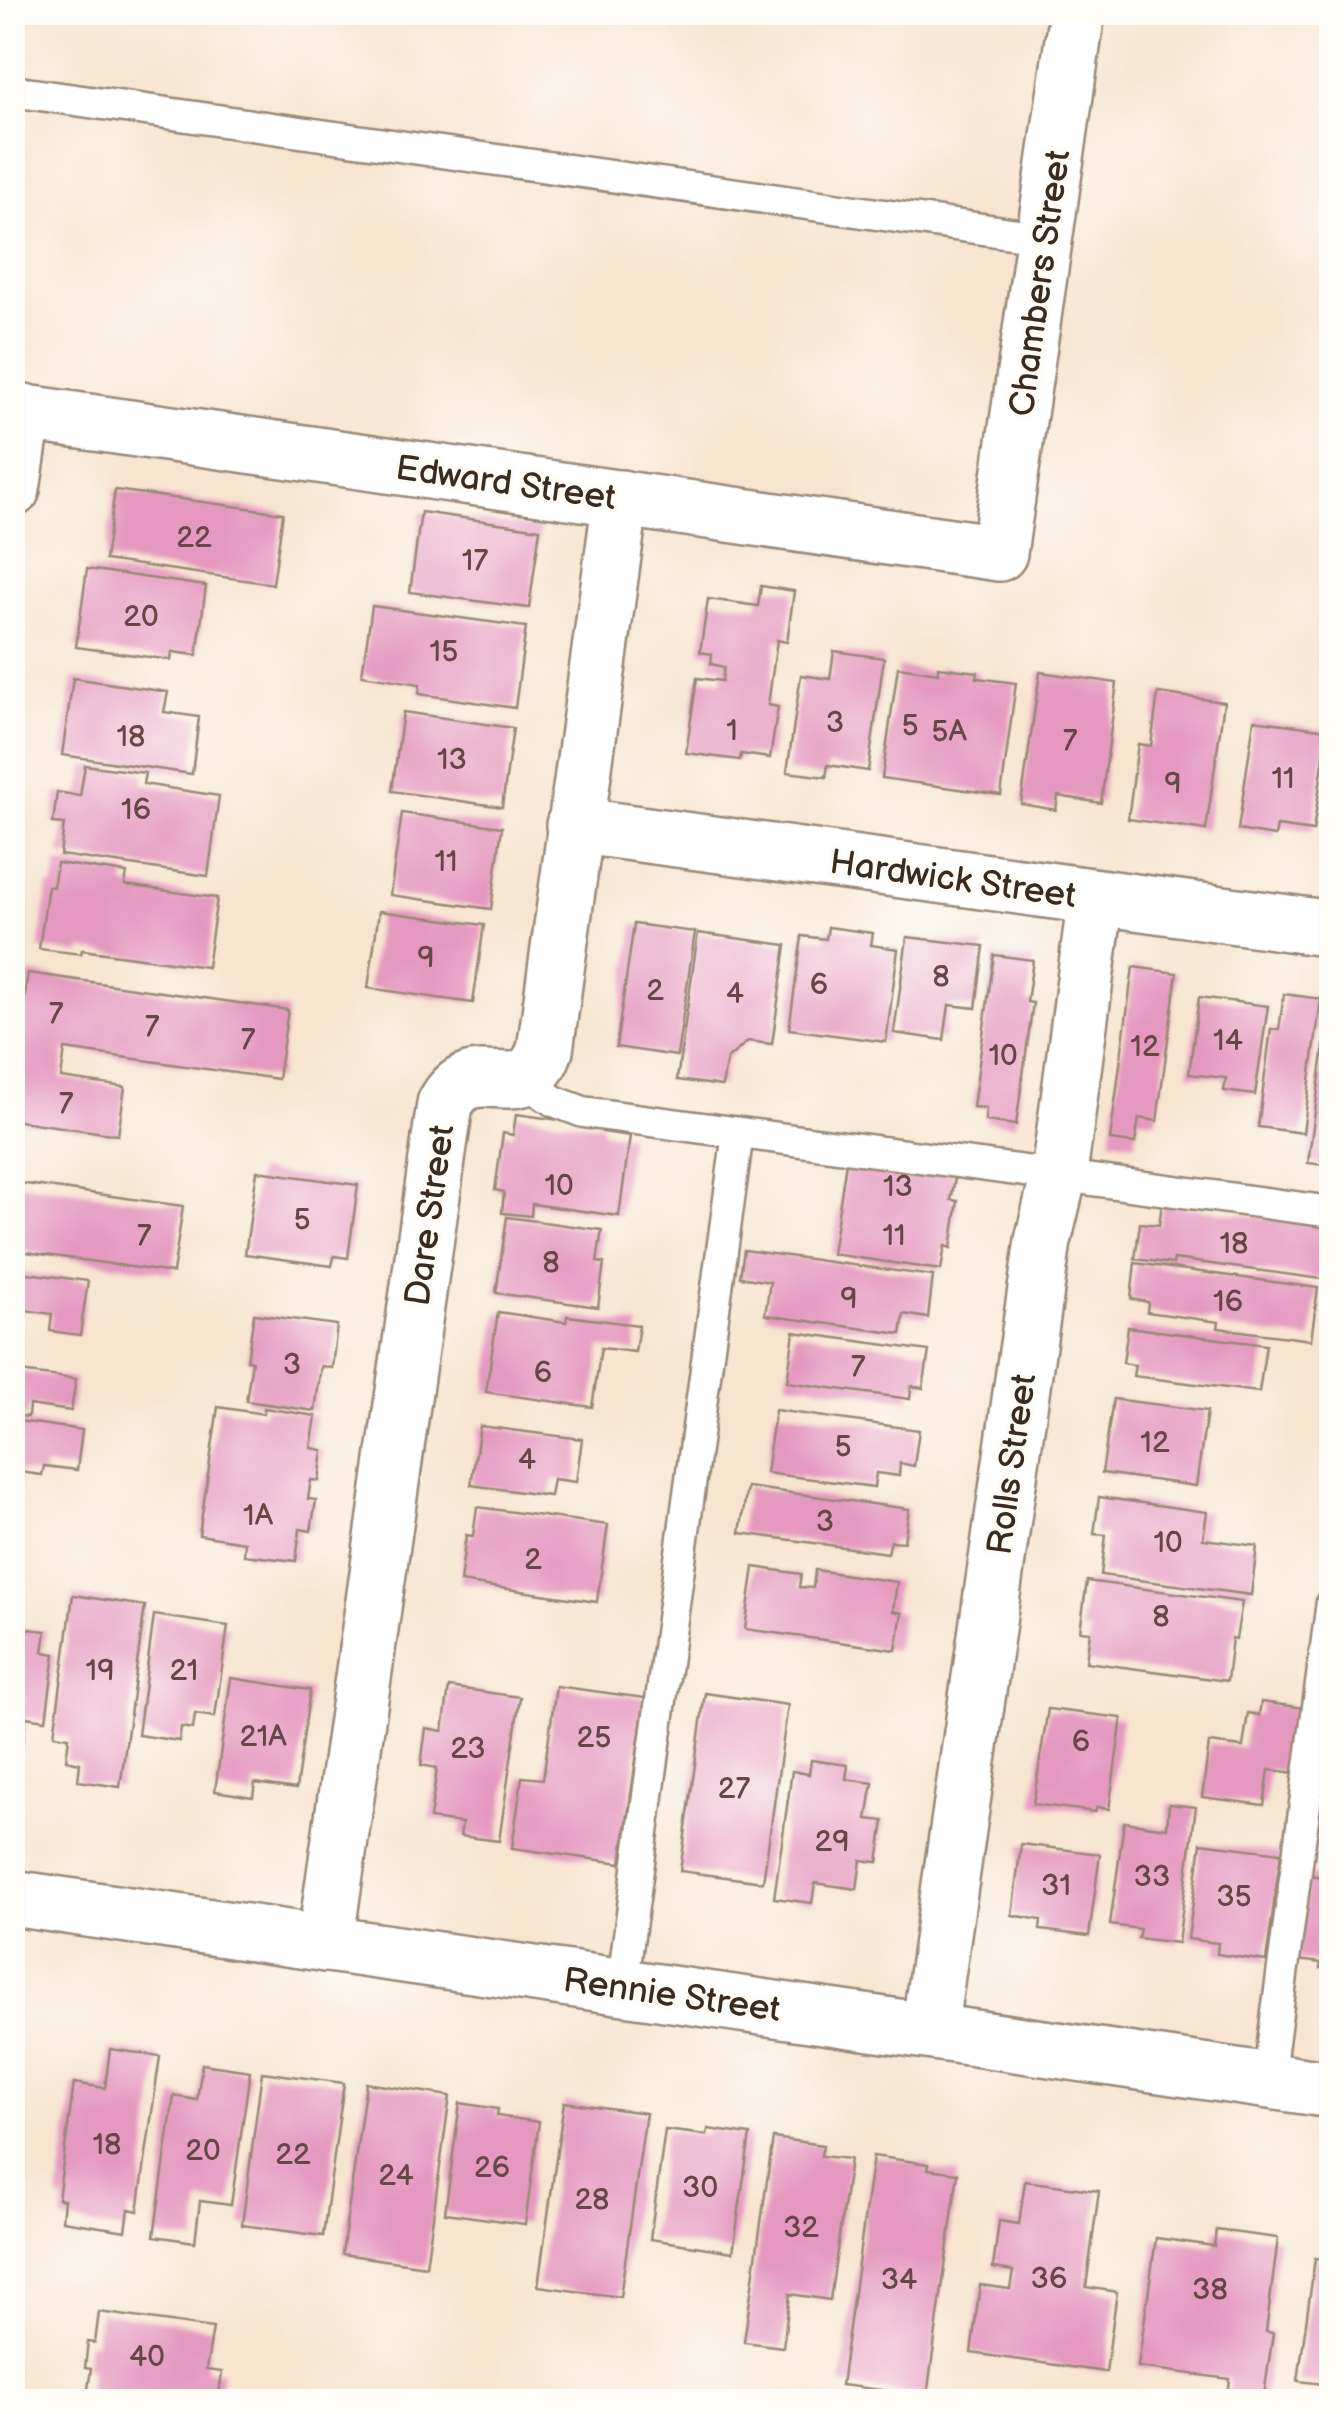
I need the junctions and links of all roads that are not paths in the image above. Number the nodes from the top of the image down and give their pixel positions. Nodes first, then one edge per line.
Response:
1 (1077, 12) edge
2 (12, 91) edge
3 (1046, 238) junction
4 (18, 412) edge
5 (12, 489) edge
6 (622, 498) junction
7 (999, 553) joint
8 (574, 825) junction
9 (1096, 898) junction
10 (1332, 929) edge
11 (521, 1079) junction
12 (738, 1133) junction
13 (1059, 1174) junction
14 (1332, 1212) edge
15 (1332, 1602) edge
16 (12, 1898) edge
17 (325, 1944) junction
18 (622, 1987) junction
19 (928, 2031) junction
20 (1268, 2080) junction
21 (1332, 2090) edge

1 - 3 street, Chambers Street
2 - 3 lane
3 - 7 street, Chambers Street
4 - 5 street
4 - 6 street, Edward Street
6 - 7 street, Edward Street
6 - 8 street
8 - 9 street, Hardwick Street
8 - 11 street
9 - 10 street, Hardwick Street
9 - 13 street, Rolls Street
11 - 12 lane
11 - 17 street, Dare Street
12 - 13 lane
12 - 18 lane
13 - 14 lane
13 - 19 street, Rolls Street
15 - 20 lane
16 - 17 street, Rennie Street
17 - 18 street, Rennie Street
18 - 19 street, Rennie Street
19 - 20 street, Rennie Street
20 - 21 street, Rennie Street

